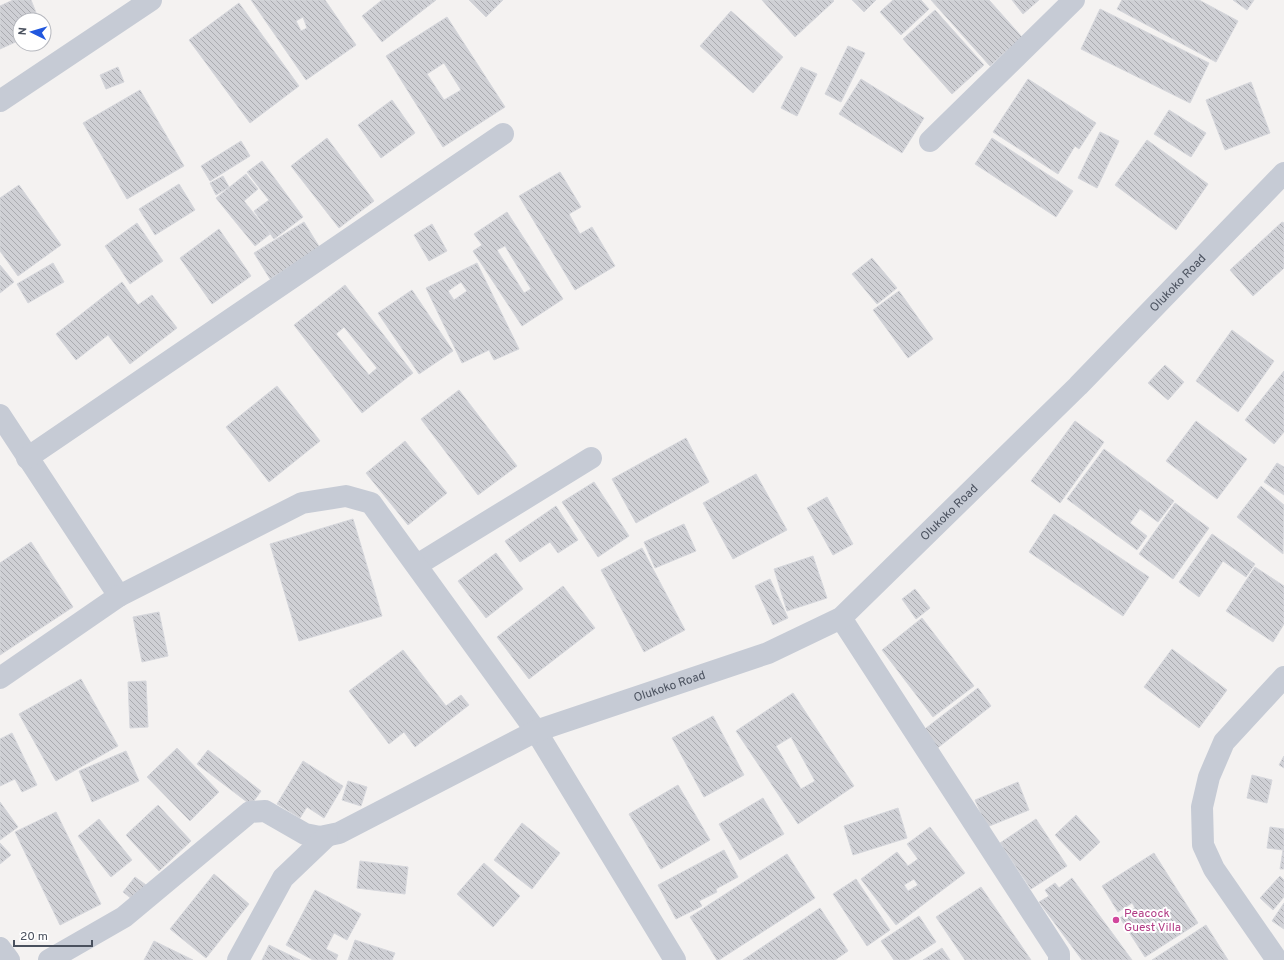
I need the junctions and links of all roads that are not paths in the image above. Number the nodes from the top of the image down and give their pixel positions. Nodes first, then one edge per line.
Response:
1 (151, 0) edge
2 (1074, 0) edge
3 (0, 101) edge
4 (503, 134) dead end
5 (930, 142) dead end
6 (1284, 173) edge
7 (0, 415) edge
8 (27, 458) junction
9 (591, 458) dead end
10 (417, 565) junction
11 (120, 596) junction
12 (841, 618) junction
13 (1284, 677) edge
14 (0, 678) edge
15 (536, 731) junction
16 (327, 836) junction
17 (0, 948) edge
18 (668, 958) edge
19 (9, 960) edge
20 (48, 960) edge
21 (238, 960) edge
22 (1060, 960) edge
23 (1277, 960) edge

1 - 3 street
2 - 5 street
4 - 8 street
6 - 12 street, Olukoko Road
7 - 8 street
8 - 11 street
9 - 10 street
10 - 11 street
10 - 15 street
11 - 14 street
12 - 15 street, Olukoko Road
12 - 22 street
13 - 23 street
15 - 16 street, Olukoko Road
15 - 18 street
16 - 20 street
16 - 21 street
17 - 19 street

